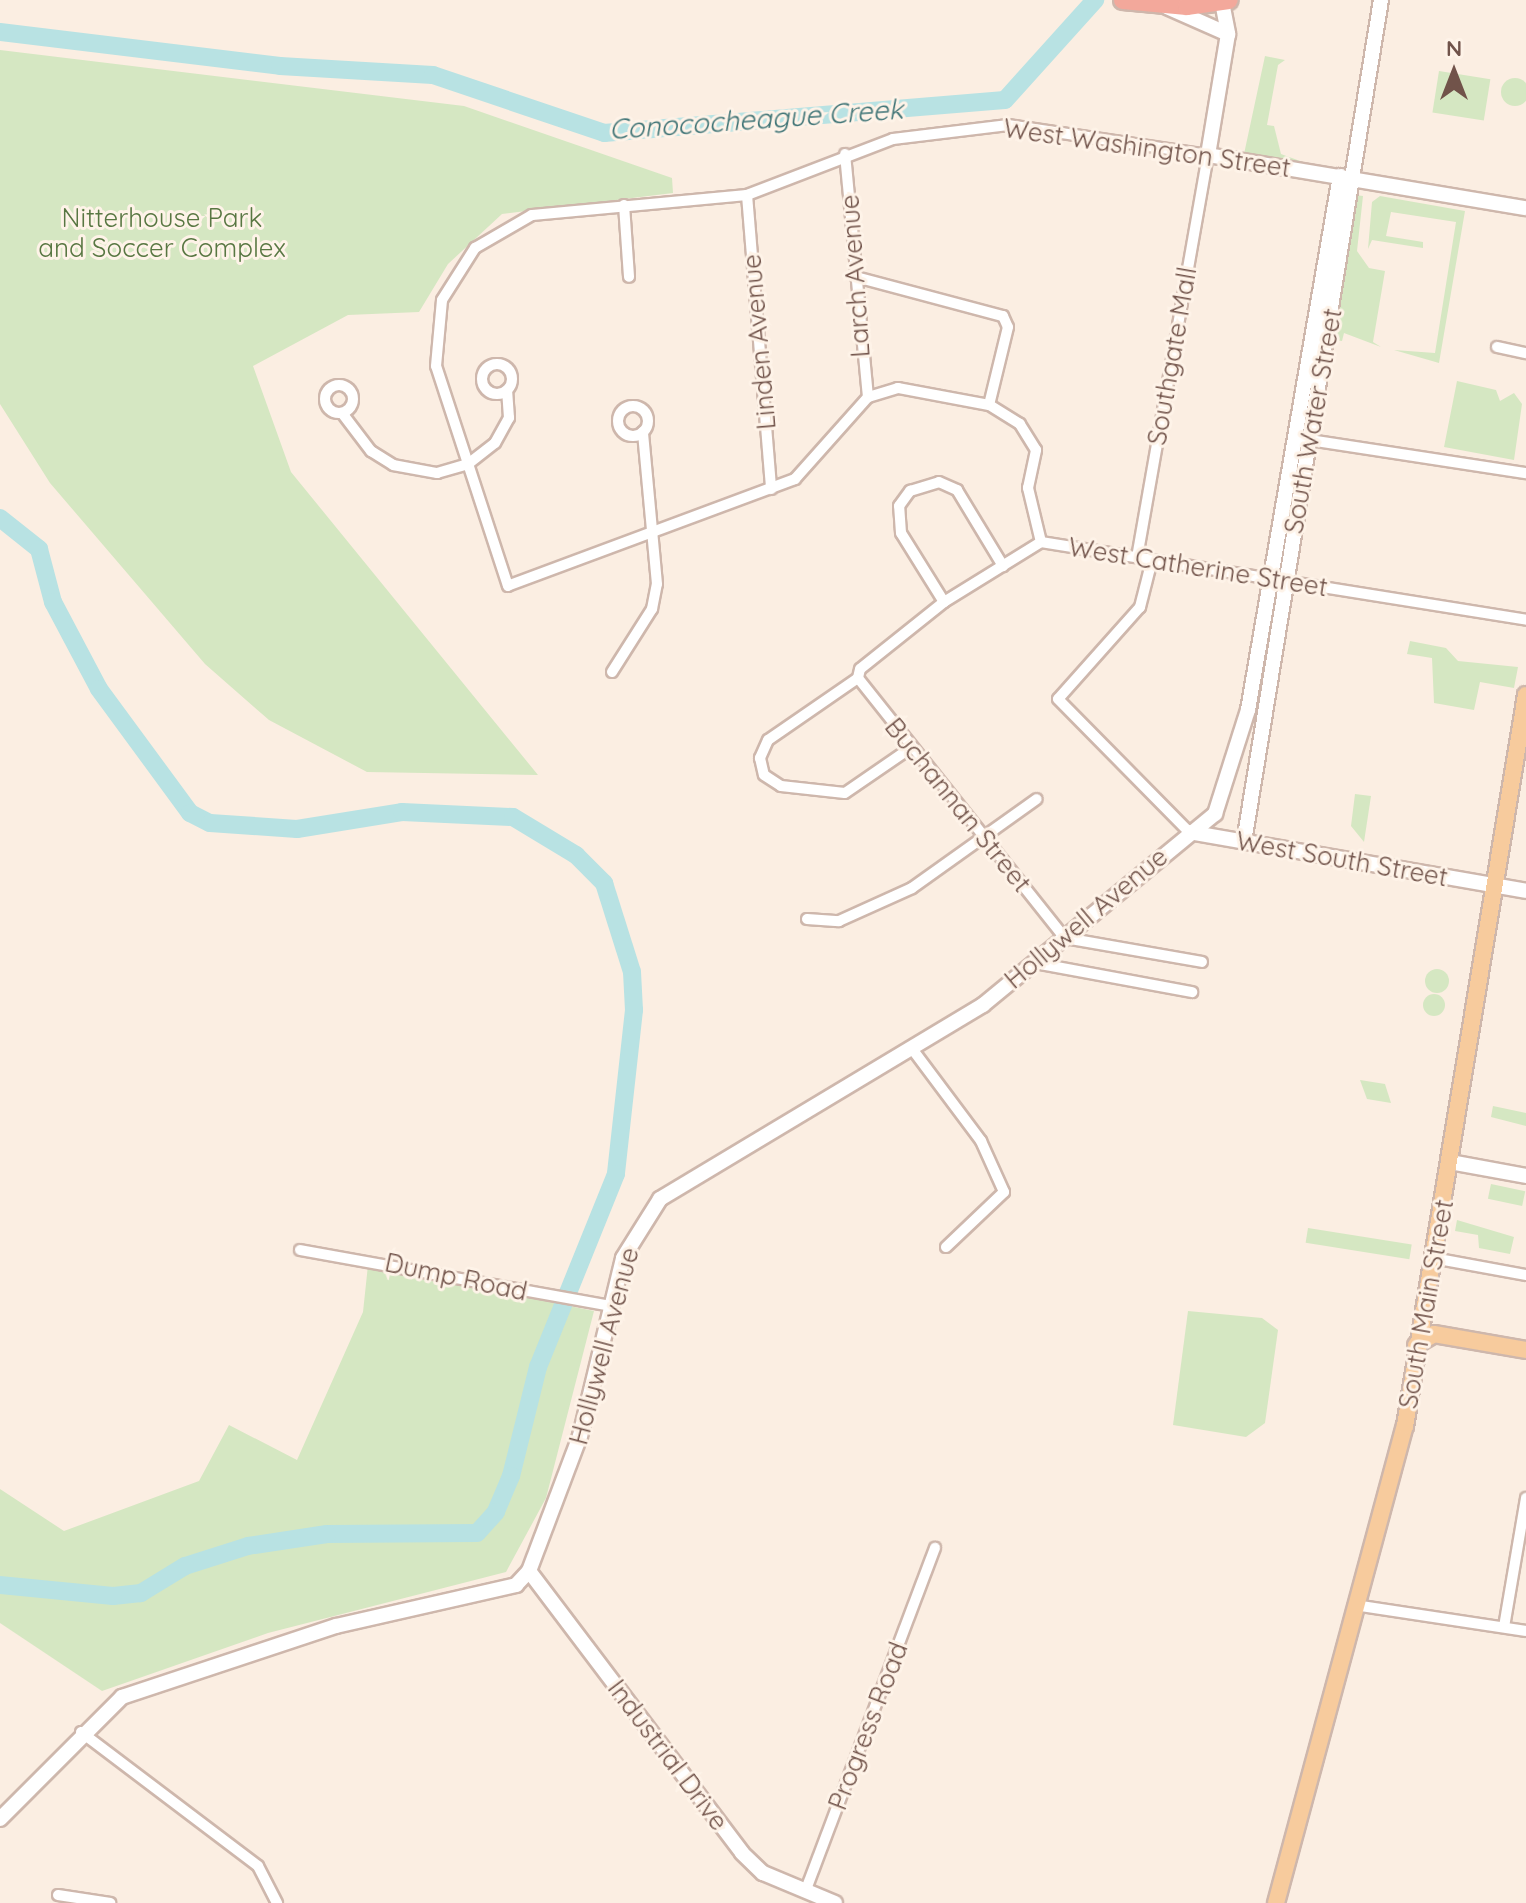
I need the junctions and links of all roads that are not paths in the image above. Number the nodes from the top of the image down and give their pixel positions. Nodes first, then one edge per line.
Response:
1 (1124, 0) edge
2 (1381, 0) edge
3 (1225, 1) edge
4 (1164, 5) junction
5 (1228, 34) junction
6 (845, 154) junction
7 (1208, 155) junction
8 (1347, 178) junction
9 (747, 195) junction
10 (624, 205) junction
11 (1526, 208) edge
12 (629, 277) dead end
13 (856, 277) junction
14 (1497, 347) dead end
15 (1526, 353) edge
16 (507, 390) dead end
17 (868, 397) junction
18 (989, 405) junction
19 (342, 413) dead end
20 (643, 432) dead end
21 (1304, 439) junction
22 (468, 464) junction
23 (1526, 473) edge
24 (771, 489) junction
25 (652, 533) junction
26 (1041, 542) junction
27 (1137, 557) junction
28 (1152, 560) junction
29 (1003, 566) junction
30 (1279, 581) junction
31 (944, 602) junction
32 (1526, 620) edge
33 (612, 672) dead end
34 (859, 673) junction
35 (1526, 695) edge
36 (912, 747) junction
37 (1037, 799) dead end
38 (1189, 832) junction
39 (984, 838) junction
40 (1244, 842) junction
41 (1495, 886) junction
42 (1526, 891) edge
43 (807, 919) dead end
44 (1065, 938) junction
45 (1202, 962) dead end
46 (1035, 963) junction
47 (1192, 992) dead end
48 (913, 1050) junction
49 (1450, 1162) junction
50 (1526, 1176) edge
51 (946, 1247) dead end
52 (300, 1250) dead end
53 (1433, 1258) junction
54 (1526, 1275) edge
55 (611, 1306) junction
56 (1421, 1320) junction
57 (1434, 1334) junction
58 (1416, 1345) junction
59 (1526, 1350) edge
60 (1526, 1498) edge
61 (935, 1548) dead end
62 (529, 1571) junction
63 (1361, 1606) junction
64 (1504, 1627) junction
65 (1526, 1631) edge
66 (81, 1732) junction
67 (0, 1819) edge
68 (58, 1895) dead end
69 (802, 1897) edge
70 (110, 1903) edge
71 (277, 1903) edge
72 (835, 1903) edge
73 (1276, 1903) edge

1 - 4 highway
2 - 8 street, South Water Street
3 - 4 highway
3 - 5 street
4 - 5 street
5 - 7 street
6 - 7 street, West Washington Street
6 - 9 street, West Washington Street
6 - 13 street, Larch Avenue
7 - 8 street, West Washington Street
7 - 27 street, Southgate Mall
8 - 11 street, West Washington Street
8 - 21 street, South Water Street
9 - 10 street, West Washington Street
9 - 24 street, Linden Avenue
10 - 12 street
10 - 22 street, West Washington Street
13 - 17 street, Larch Avenue
13 - 18 street
14 - 15 street
16 - 22 street
17 - 18 street, West Catherine Street
17 - 24 street
18 - 26 street, West Catherine Street
19 - 22 street
20 - 25 street
21 - 23 street
21 - 30 street, South Water Street
22 - 25 street, West Washington Street
24 - 25 street
25 - 33 street
26 - 27 street, West Catherine Street
26 - 29 street
27 - 28 street, West Catherine Street
28 - 30 street, West Catherine Street
28 - 38 street
29 - 31 street
29 - 31 street
30 - 32 street, West Catherine Street
30 - 38 street, Hollywell Avenue
30 - 40 street, South Water Street
31 - 34 street
34 - 36 street, Buchannan Street
34 - 36 street
35 - 41 main road, South Main Street
36 - 39 street, Buchannan Street
37 - 39 street
38 - 40 street, West South Street
38 - 44 street, Hollywell Avenue
39 - 43 street
39 - 44 street, Buchannan Street
40 - 41 street, West South Street
41 - 42 street, West South Street
41 - 49 main road, South Main Street
44 - 45 street
44 - 46 street, Hollywell Avenue
46 - 47 street
46 - 48 street, Hollywell Avenue
48 - 51 street
48 - 55 street, Hollywell Avenue
49 - 50 street
49 - 53 main road, South Main Street
52 - 55 street, Dump Road
53 - 54 street
53 - 56 main road, South Main Street
55 - 62 street, Hollywell Avenue
56 - 57 main road
56 - 58 main road, South Main Street
57 - 58 main road
57 - 59 main road
58 - 63 main road, South Main Street
60 - 64 street
61 - 69 street, Progress Road
62 - 66 street
62 - 69 street, Industrial Drive
63 - 64 street
63 - 73 main road, South Main Street
64 - 65 street
66 - 67 street
66 - 71 street
68 - 70 street
69 - 72 street, Industrial Drive

